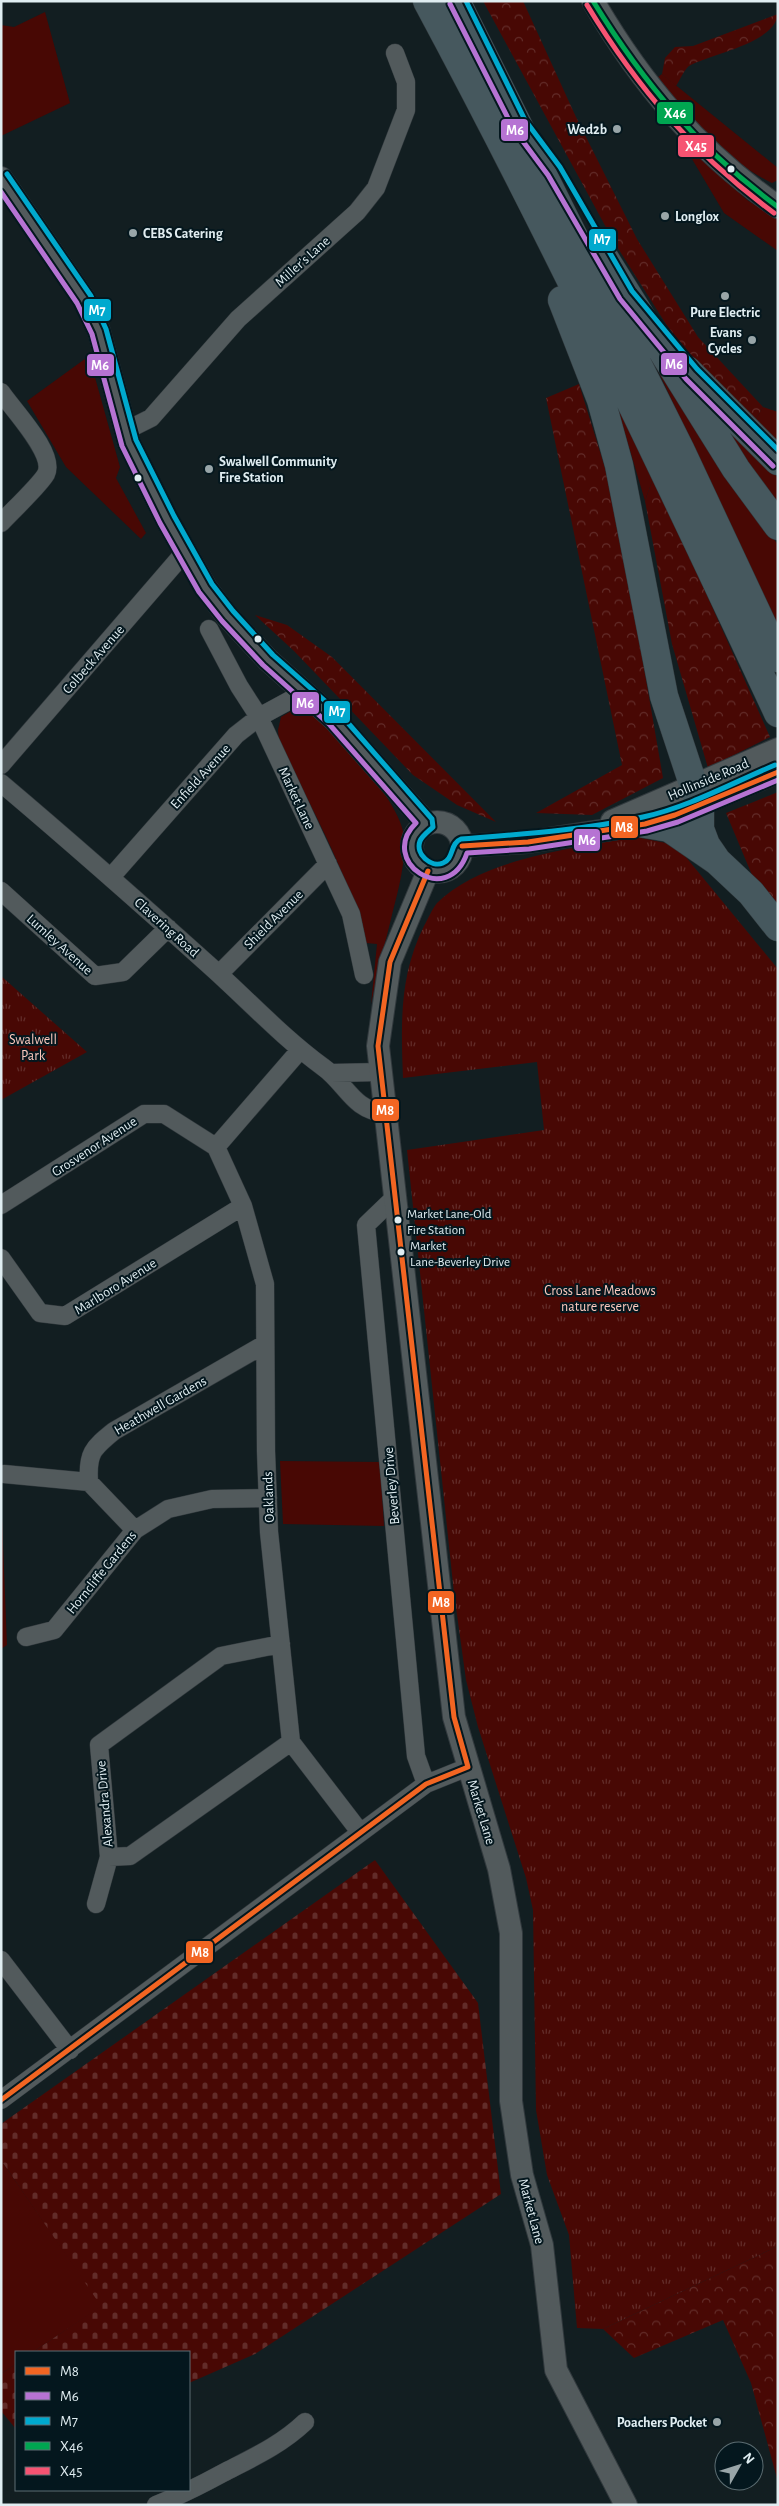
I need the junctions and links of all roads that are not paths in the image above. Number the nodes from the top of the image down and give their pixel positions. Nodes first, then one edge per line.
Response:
1 (427, 1) edge
2 (592, 1) edge
3 (458, 5) edge
4 (395, 53) dead end
5 (489, 116) junction
6 (519, 124) junction
7 (1, 178) edge
8 (778, 207) edge
9 (626, 295) junction
10 (1, 392) edge
11 (125, 431) junction
12 (778, 461) edge
13 (1, 523) edge
14 (778, 526) edge
15 (184, 553) junction
16 (209, 629) dead end
17 (778, 658) edge
18 (304, 692) junction
19 (778, 713) edge
20 (259, 717) junction
21 (778, 749) edge
22 (1, 765) edge
23 (778, 772) edge
24 (2, 786) edge
25 (708, 791) junction
26 (426, 824) junction
27 (645, 824) junction
28 (583, 833) junction
29 (462, 846) junction
30 (717, 862) junction
31 (328, 864) junction
32 (428, 871) junction
33 (111, 877) junction
34 (1, 892) edge
35 (778, 927) edge
36 (168, 928) junction
37 (219, 974) junction
38 (364, 976) dead end
39 (300, 1050) junction
40 (331, 1072) junction
41 (381, 1072) junction
42 (385, 1113) junction
43 (216, 1148) junction
44 (394, 1198) junction
45 (1, 1206) edge
46 (243, 1206) junction
47 (1, 1258) edge
48 (265, 1344) junction
49 (4, 1474) dead end
50 (88, 1482) junction
51 (268, 1498) junction
52 (134, 1530) junction
53 (26, 1637) dead end
54 (281, 1644) junction
55 (291, 1742) junction
56 (468, 1767) junction
57 (426, 1784) junction
58 (360, 1832) junction
59 (109, 1857) junction
60 (96, 1904) dead end
61 (1, 1960) edge
62 (70, 2050) junction
63 (1, 2100) edge
64 (305, 2422) dead end
65 (190, 2490) edge
66 (189, 2491) edge
67 (156, 2505) edge
68 (626, 2505) edge

1 - 5 highway
2 - 8 street
3 - 6 highway
4 - 11 street, Miller's Lane
5 - 19 highway
5 - 25 highway
6 - 9 highway
6 - 17 highway
7 - 11 street
9 - 12 highway
9 - 14 highway
10 - 13 street
11 - 15 street
15 - 18 street
15 - 22 street, Colbeck Avenue
16 - 20 street, Market Lane
18 - 20 street, Enfield Avenue
18 - 26 street
20 - 31 street, Market Lane
20 - 33 street, Enfield Avenue
21 - 25 street, Hollinside Road
23 - 25 street, Hollinside Road
24 - 33 street, Clavering Road
25 - 27 street, Hollinside Road
25 - 28 street, Hollinside Road
25 - 30 highway
26 - 29 street
26 - 32 street
27 - 28 street, Hollinside Road
27 - 30 highway
28 - 29 street, Hollinside Road
29 - 32 street
30 - 35 highway
31 - 37 street, Shield Avenue
31 - 38 street, Market Lane
32 - 41 street, Market Lane
33 - 36 street, Clavering Road
34 - 36 street, Lumley Avenue
36 - 37 street, Clavering Road
37 - 39 street, Clavering Road
39 - 40 street, Clavering Road
39 - 43 street
40 - 41 street
40 - 42 street, Clavering Road
41 - 42 street, Market Lane
42 - 44 street, Market Lane
43 - 45 street, Grosvenor Avenue
43 - 46 street, Oaklands
44 - 56 street, Market Lane
44 - 57 street, Beverley Drive
46 - 47 street, Marlboro Avenue
46 - 48 street, Oaklands
48 - 50 street, Heathwell Gardens
48 - 51 street, Oaklands
49 - 50 street
50 - 52 street
51 - 52 street, Horncliffe Gardens
51 - 54 street, Oaklands
52 - 53 street, Horncliffe Gardens
54 - 55 street, Oaklands
54 - 59 street, Alexandra Drive
55 - 58 street
55 - 59 street, Alexandra Drive
56 - 57 street
56 - 68 street, Market Lane
57 - 58 street
58 - 62 street
59 - 60 street
61 - 62 street
62 - 63 street
64 - 65 street
66 - 67 street

